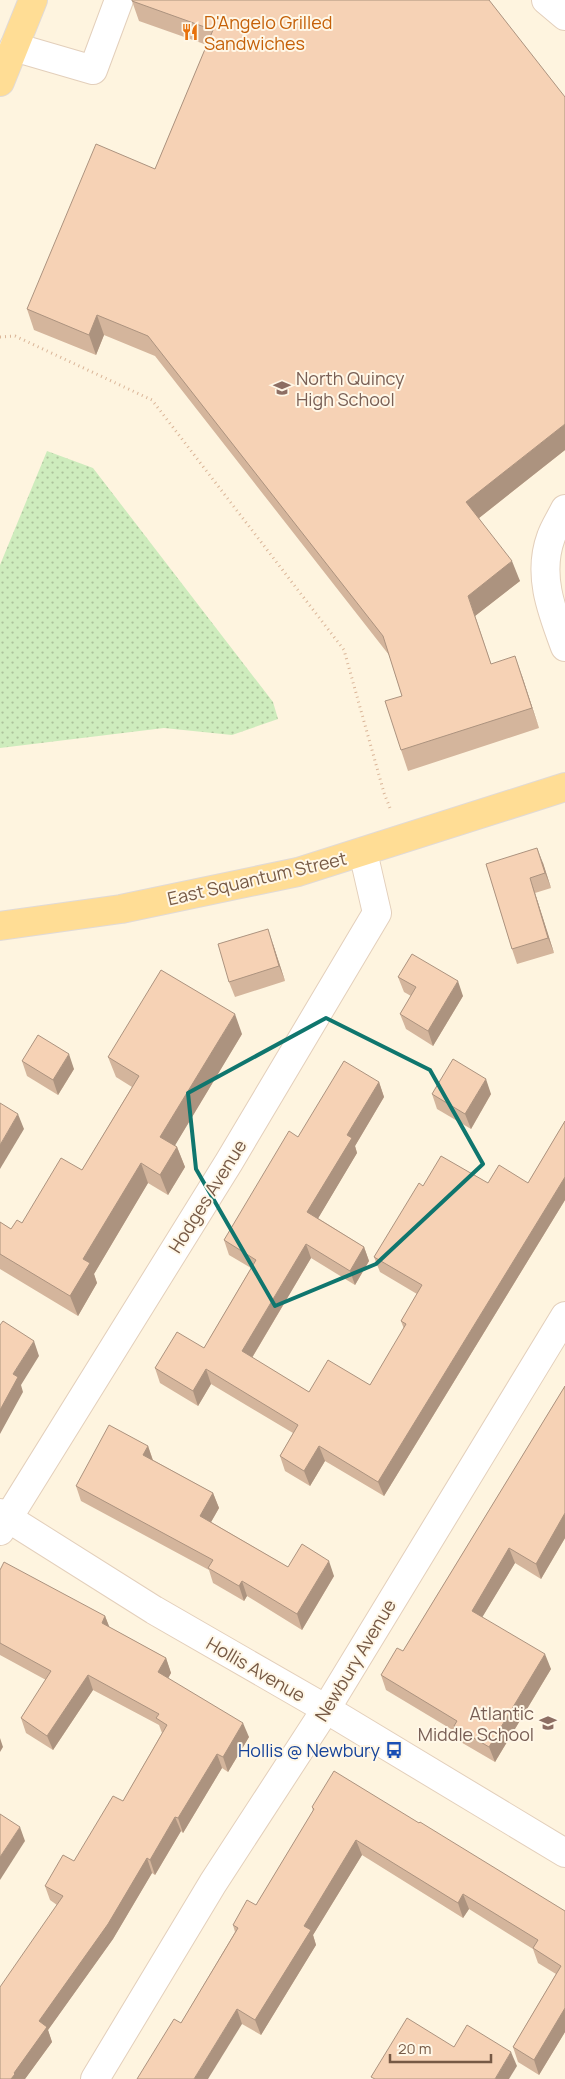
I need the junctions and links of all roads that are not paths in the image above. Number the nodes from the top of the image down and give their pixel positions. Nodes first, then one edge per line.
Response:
1 (32, 0) edge
2 (119, 0) edge
3 (546, 0) edge
4 (565, 16) edge
5 (14, 47) junction
6 (0, 82) edge
7 (565, 509) edge
8 (565, 647) edge
9 (565, 787) edge
10 (363, 852) junction
11 (0, 926) edge
12 (565, 1316) edge
13 (3, 1521) edge
14 (326, 1709) junction
15 (565, 1853) edge
16 (95, 2079) edge

1 - 5 main road
2 - 5 street
3 - 4 street
5 - 6 main road
7 - 8 street
9 - 10 main road, East Squantum Street
10 - 11 main road, East Squantum Street
10 - 13 street, Hodges Avenue
12 - 14 street, Newbury Avenue
13 - 14 street, Hollis Avenue
14 - 15 street, Hollis Avenue
14 - 16 street, Newbury Avenue

